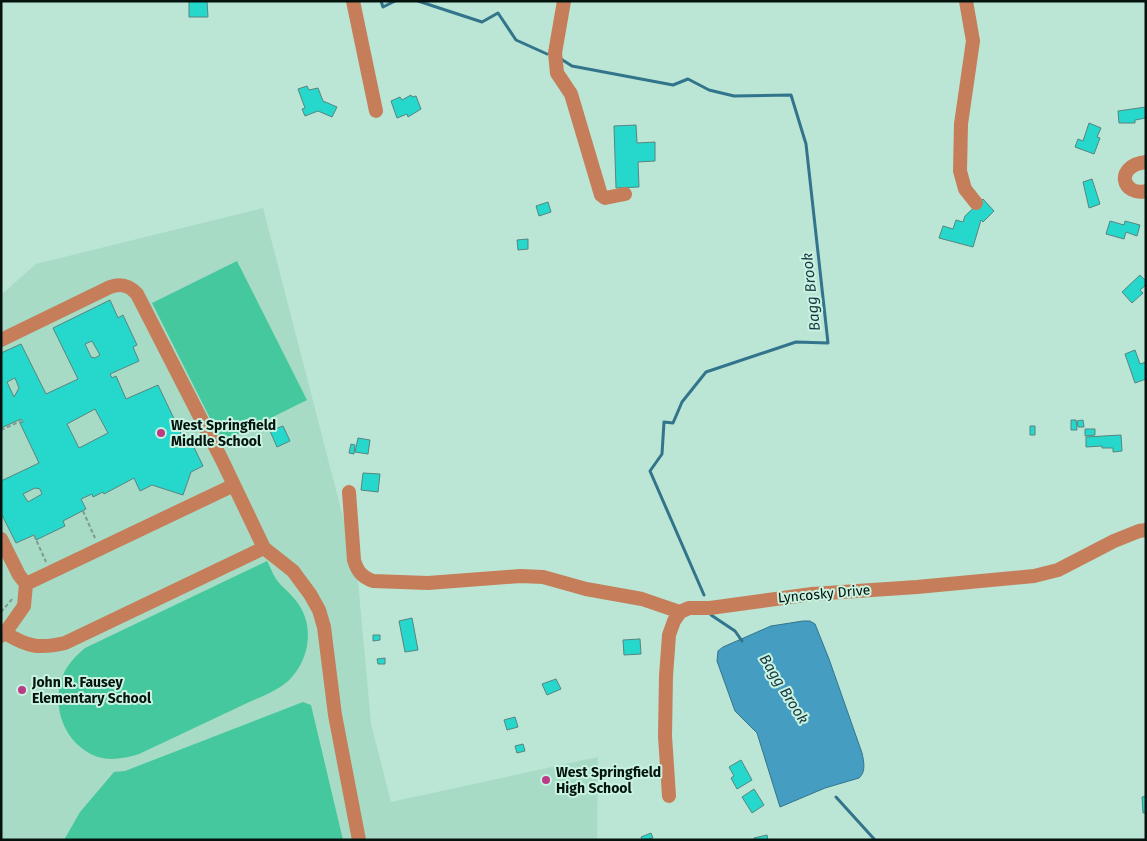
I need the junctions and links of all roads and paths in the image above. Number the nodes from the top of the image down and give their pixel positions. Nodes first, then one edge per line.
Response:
1 (353, 1) edge
2 (564, 1) edge
3 (966, 1) edge
4 (376, 111) dead end
5 (1146, 162) edge
6 (1146, 191) edge
7 (625, 194) dead end
8 (976, 203) dead end
9 (1, 340) edge
10 (21, 421) dead end
11 (1, 430) edge
12 (234, 485) junction
13 (349, 492) dead end
14 (83, 511) dead end
15 (1146, 530) edge
16 (34, 535) dead end
17 (1, 538) edge
18 (97, 543) dead end
19 (264, 548) junction
20 (48, 566) dead end
21 (26, 584) junction
22 (13, 597) dead end
23 (1, 612) edge
24 (680, 612) junction
25 (3, 635) edge
26 (670, 796) dead end
27 (359, 840) edge

1 - 4 street
2 - 7 street
3 - 8 street
5 - 6 street
9 - 12 street
10 - 11 path
12 - 19 street
12 - 21 street
13 - 24 street
14 - 18 path
15 - 24 street, Lyncosky Drive
16 - 20 path
17 - 21 street
19 - 25 street
19 - 27 street
21 - 25 street
22 - 23 path
24 - 26 street

